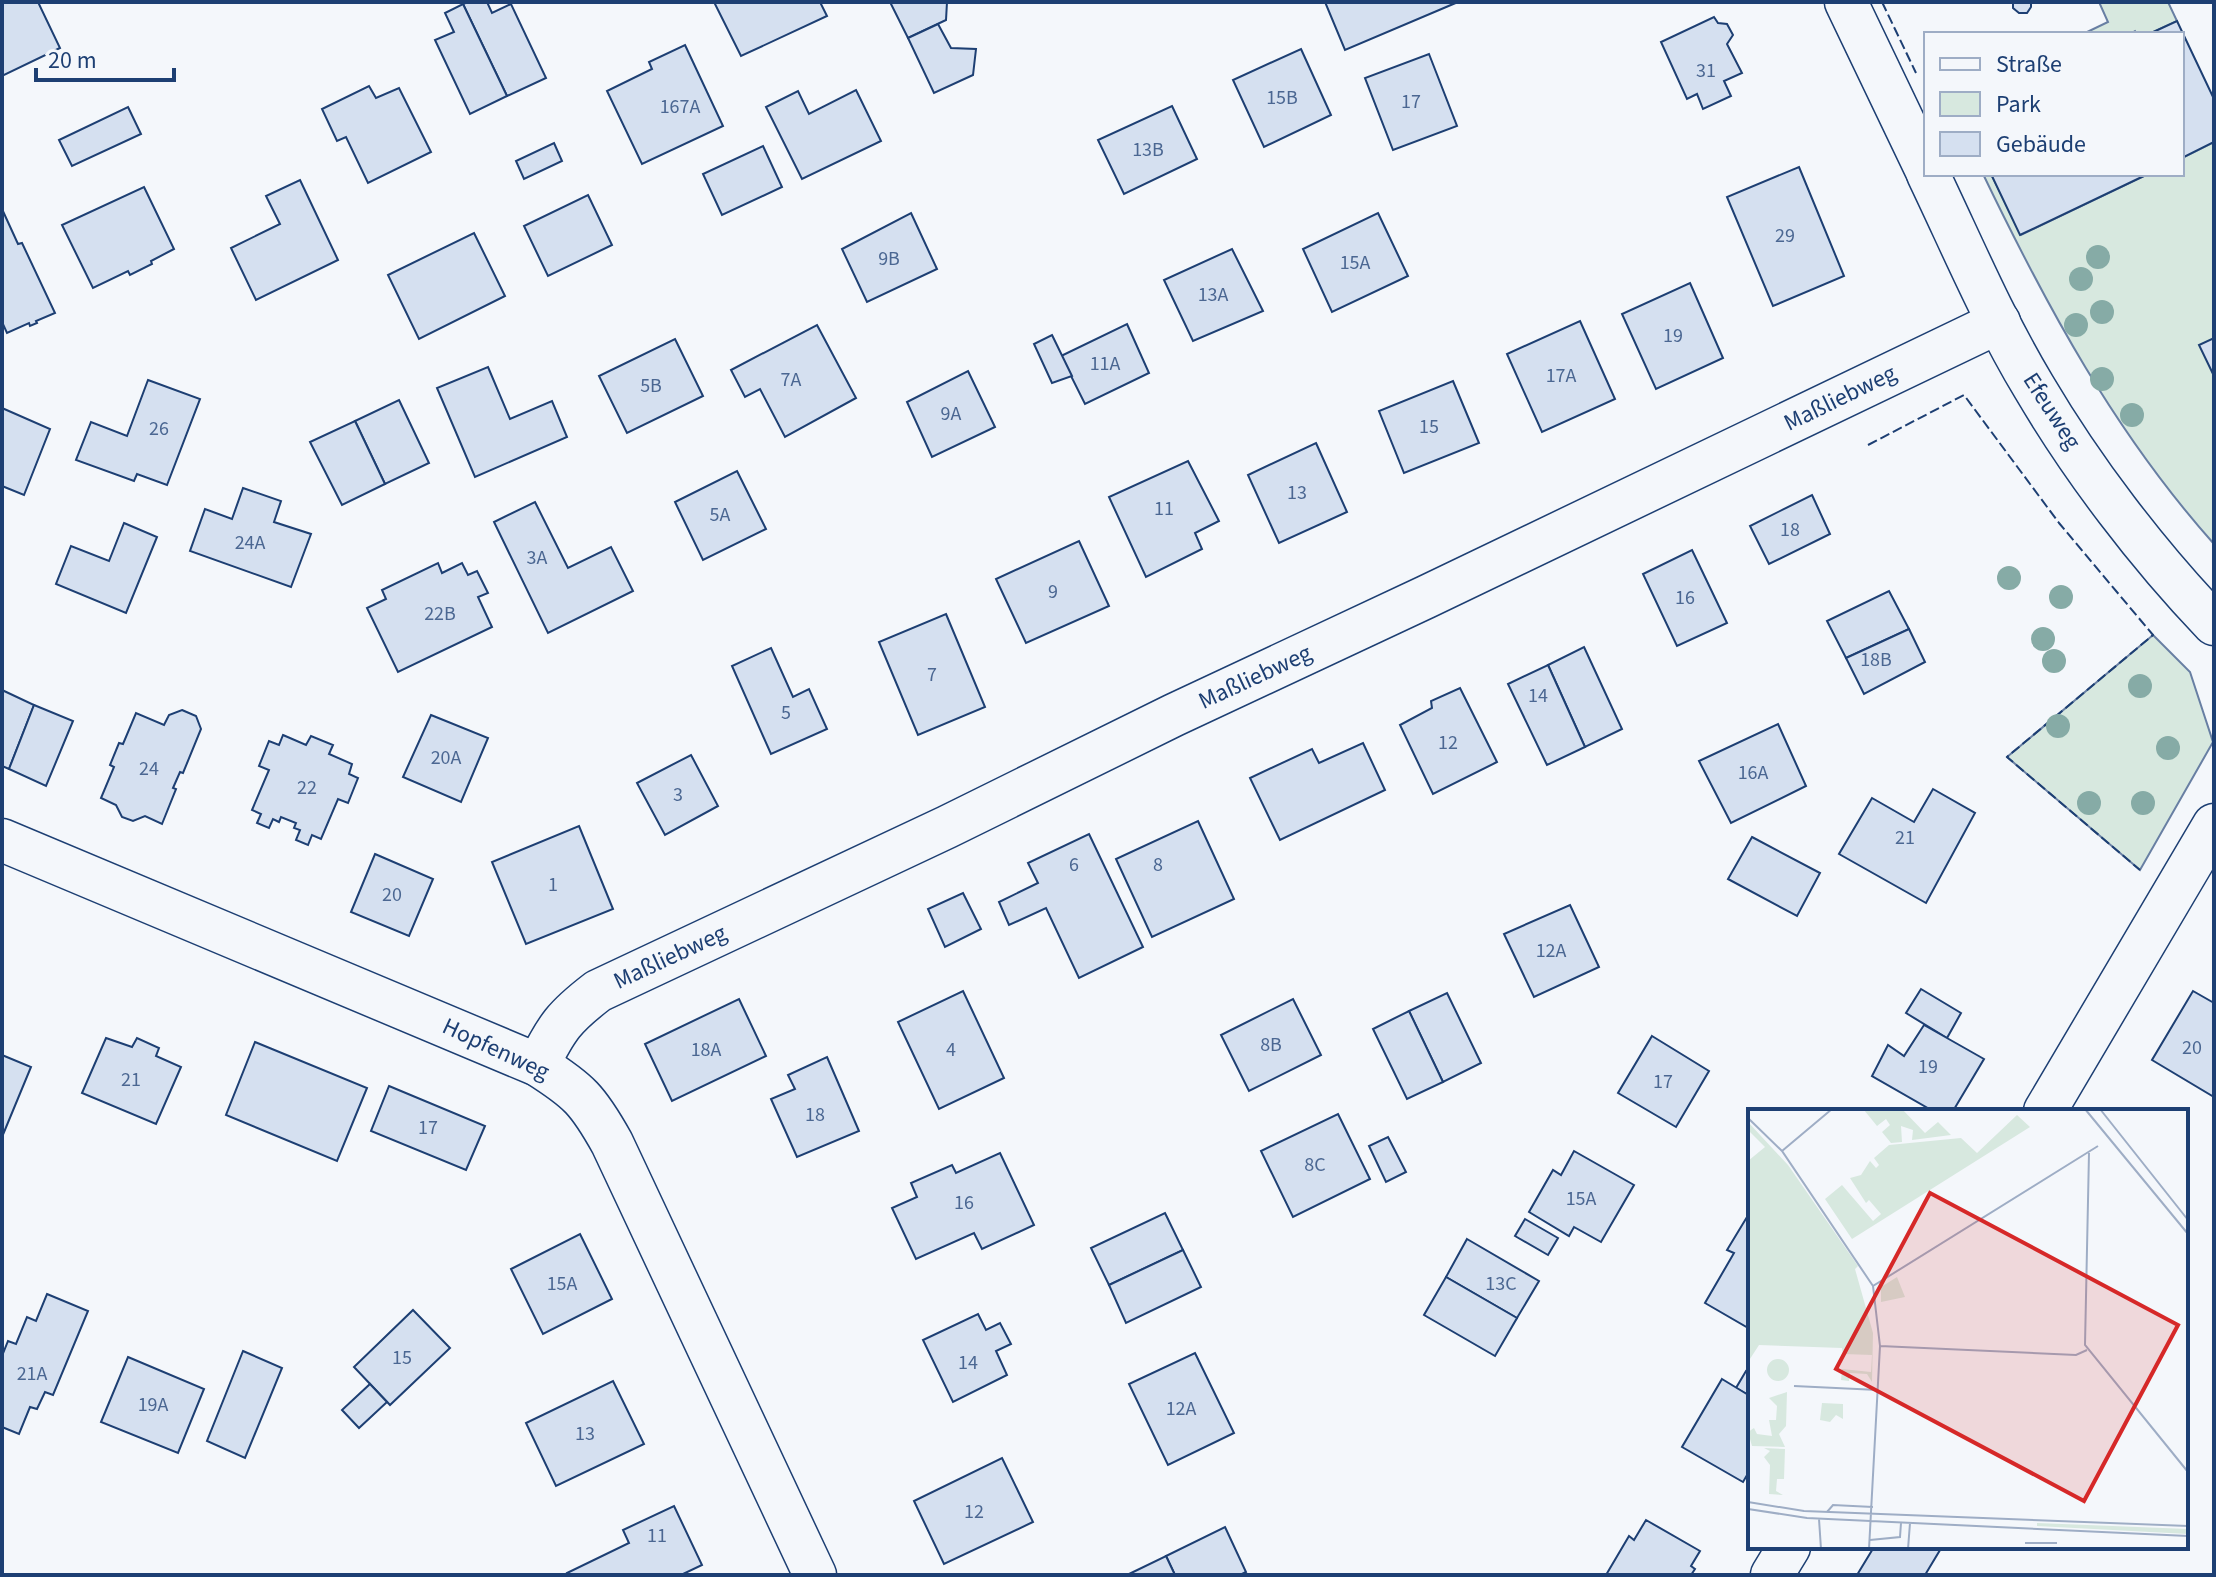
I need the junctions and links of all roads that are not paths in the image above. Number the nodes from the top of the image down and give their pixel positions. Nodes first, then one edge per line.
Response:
1 (1846, 2) edge
2 (1924, 166) edge
3 (1929, 176) edge
4 (1999, 322) junction
5 (2214, 624) edge
6 (2214, 825) edge
7 (2, 840) edge
8 (538, 1065) junction
9 (2046, 1109) edge
10 (1788, 1549) edge
11 (815, 1575) edge
12 (1772, 1575) edge

1 - 2 street, Efeuweg
3 - 4 street, Efeuweg
4 - 5 street, Efeuweg
4 - 8 street, Maßliebweg
6 - 9 street
7 - 8 street, Hopfenweg
8 - 11 street, Hopfenweg
10 - 12 street

